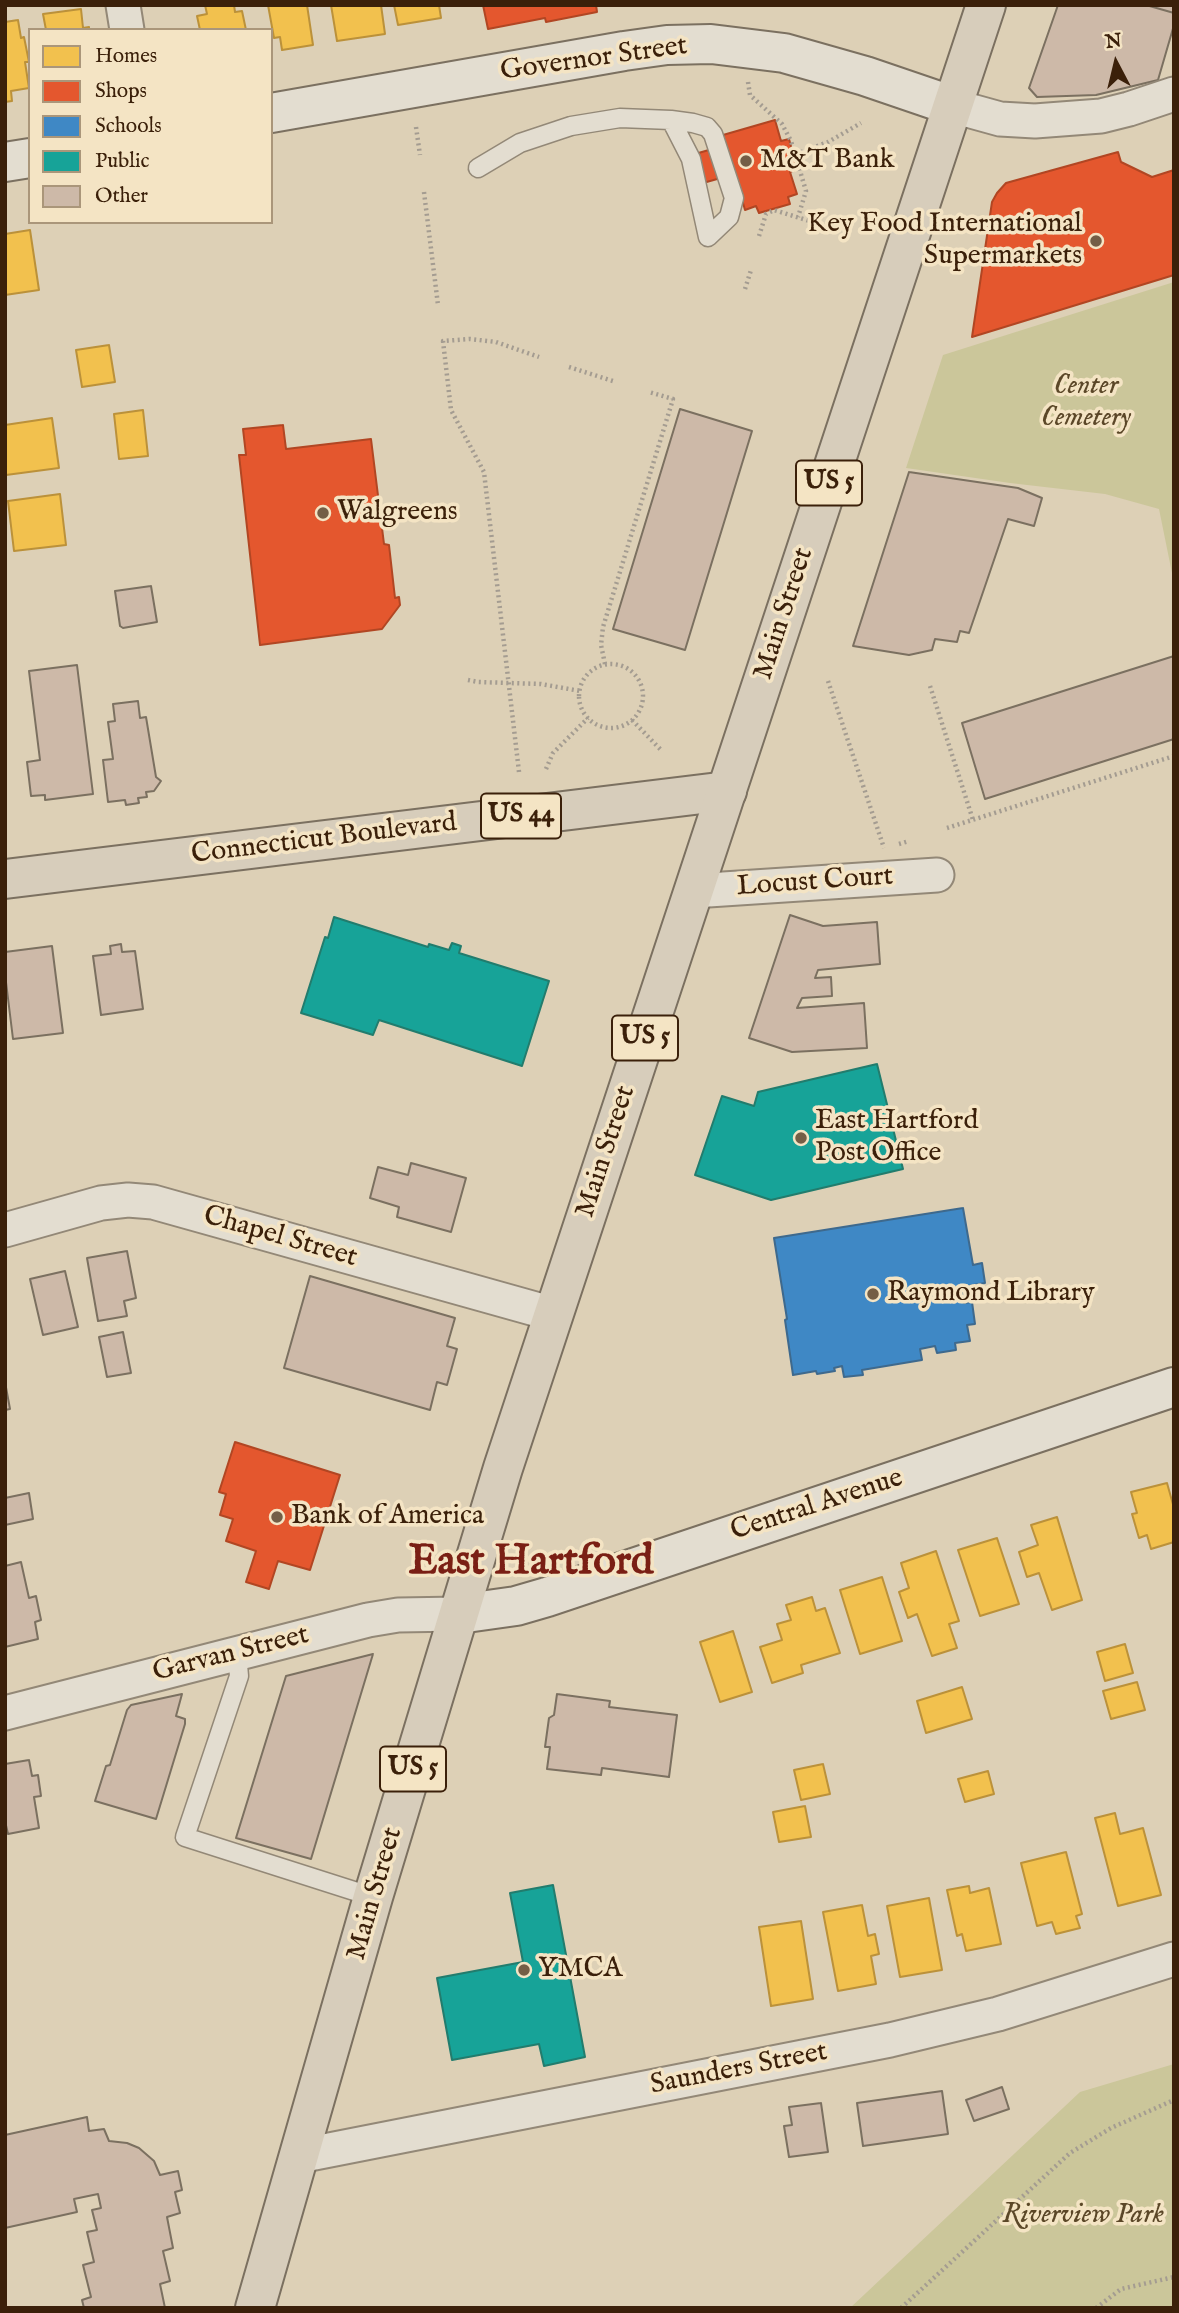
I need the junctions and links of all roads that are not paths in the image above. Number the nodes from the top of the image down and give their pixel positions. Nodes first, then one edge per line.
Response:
1 (123, 5) edge
2 (986, 5) edge
3 (127, 28) edge
4 (1174, 94) edge
5 (953, 106) junction
6 (273, 113) edge
7 (671, 120) junction
8 (28, 158) edge
9 (5, 162) edge
10 (478, 168) dead end
11 (727, 790) junction
12 (937, 875) dead end
13 (5, 879) edge
14 (693, 891) junction
15 (5, 1230) edge
16 (553, 1314) junction
17 (1174, 1387) edge
18 (458, 1614) junction
19 (237, 1654) junction
20 (5, 1713) edge
21 (373, 1897) junction
22 (1174, 1959) edge
23 (299, 2156) junction
24 (255, 2308) edge

1 - 3 street
2 - 5 main road, Main Street / US 5
4 - 5 street
5 - 6 street, Governor Street
5 - 11 main road, Main Street / US 5
7 - 7 lane
7 - 10 lane
8 - 9 street
11 - 13 main road, Connecticut Boulevard / US 44
11 - 14 main road, Main Street / US 5
12 - 14 street, Locust Court
14 - 16 main road, Main Street / US 5
15 - 16 street, Chapel Street
16 - 18 main road, Main Street / US 5
17 - 18 street, Central Avenue
18 - 19 street, Garvan Street
18 - 21 main road, Main Street / US 5
19 - 20 street, Garvan Street
19 - 21 lane
21 - 23 main road, Main Street / US 5
22 - 23 street, Saunders Street
23 - 24 main road, Main Street / US 5

